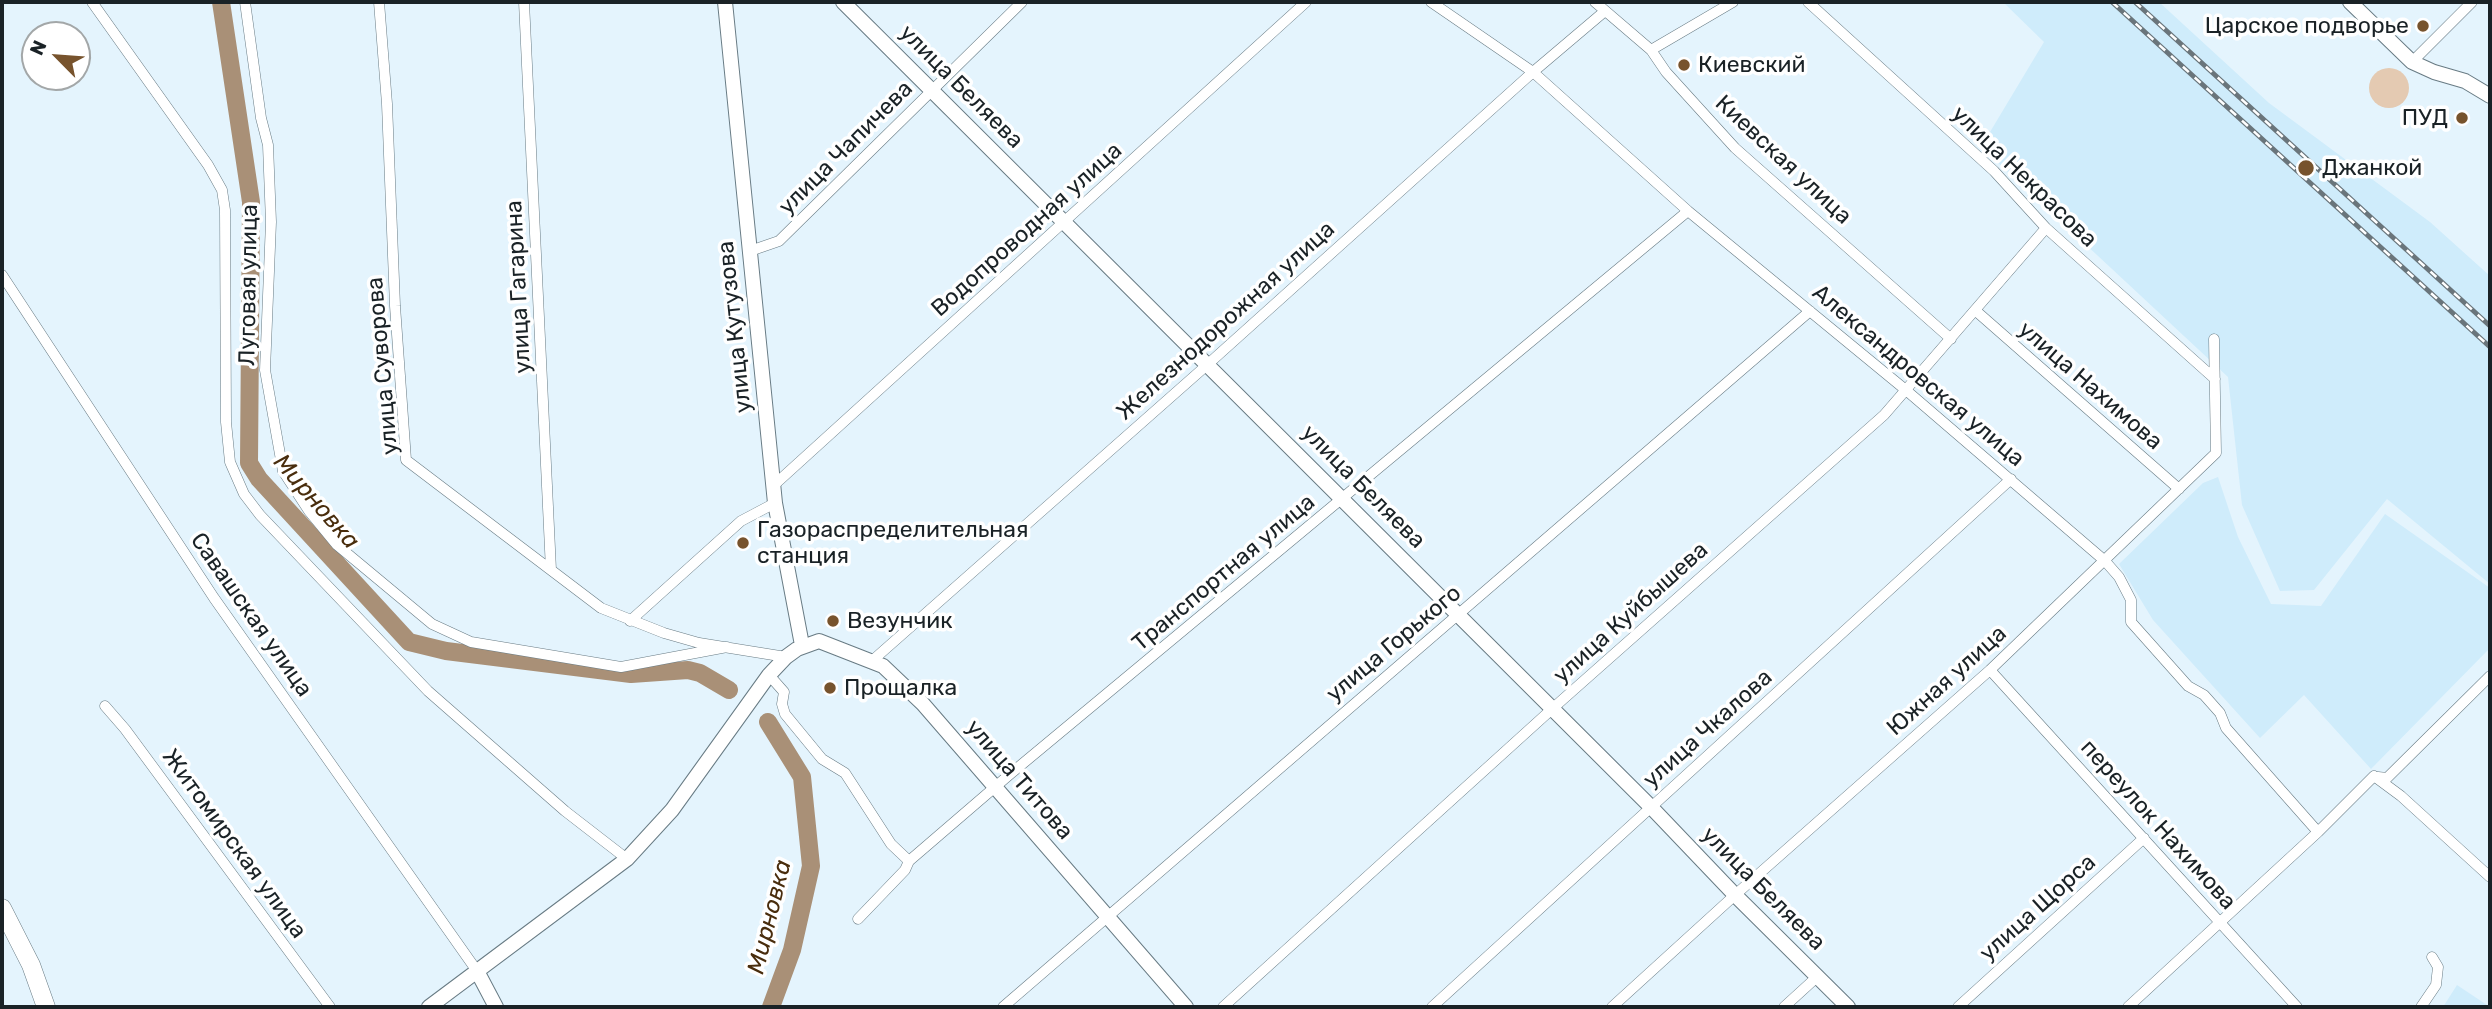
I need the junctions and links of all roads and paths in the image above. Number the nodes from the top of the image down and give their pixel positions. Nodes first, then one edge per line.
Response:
1 (92, 2) edge
2 (245, 2) edge
3 (379, 2) edge
4 (524, 2) edge
5 (725, 2) edge
6 (843, 2) edge
7 (1022, 2) edge
8 (1306, 2) edge
9 (1432, 2) edge
10 (1595, 2) edge
11 (1733, 2) edge
12 (1808, 2) edge
13 (2350, 2) edge
14 (2472, 2) edge
15 (1605, 11) junction
16 (1651, 50) junction
17 (2412, 62) junction
18 (1533, 72) junction
19 (932, 90) junction
20 (2490, 96) edge
21 (1688, 211) junction
22 (1065, 223) junction
23 (2046, 228) junction
24 (750, 251) junction
25 (2, 275) edge
26 (1810, 311) junction
27 (1976, 311) junction
28 (1951, 339) junction
29 (2214, 339) dead end
30 (1207, 365) junction
31 (2215, 379) junction
32 (1907, 391) junction
33 (2011, 479) junction
34 (774, 486) junction
35 (2179, 489) junction
36 (1343, 500) junction
37 (775, 503) junction
38 (2105, 561) junction
39 (551, 570) junction
40 (1458, 615) junction
41 (630, 621) junction
42 (802, 645) junction
43 (727, 647) junction
44 (786, 657) junction
45 (873, 660) junction
46 (1990, 670) junction
47 (769, 675) junction
48 (2490, 676) edge
49 (105, 706) dead end
50 (1552, 709) junction
51 (2374, 776) junction
52 (996, 789) junction
53 (1651, 807) junction
54 (2318, 832) junction
55 (2144, 838) junction
56 (627, 859) junction
57 (909, 861) junction
58 (2490, 877) edge
59 (1735, 895) junction
60 (2, 908) edge
61 (1107, 918) junction
62 (858, 919) dead end
63 (2221, 922) junction
64 (2432, 957) dead end
65 (477, 971) junction
66 (1818, 976) junction
67 (46, 1007) edge
68 (330, 1007) edge
69 (429, 1007) edge
70 (496, 1007) edge
71 (1003, 1007) edge
72 (1186, 1007) edge
73 (1223, 1007) edge
74 (1432, 1007) edge
75 (1612, 1007) edge
76 (1784, 1007) edge
77 (1848, 1007) edge
78 (1958, 1007) edge
79 (2128, 1007) edge
80 (2297, 1007) edge
81 (2421, 1007) edge

1 - 56 street
2 - 43 street, Луговая улица
3 - 39 street, улица Суворова
4 - 39 street, улица Гагарина
5 - 24 main road, улица Кутузова
6 - 19 main road, улица Беляева
7 - 19 street, улица Чапичева
8 - 22 street, Водопроводная улица
9 - 18 street, Александровская улица
10 - 15 street, Киевская улица
11 - 16 street
12 - 23 street, улица Некрасова
13 - 17 main road
14 - 17 street
15 - 16 street, Киевская улица
15 - 18 street, Железнодорожная улица
16 - 28 street, Киевская улица
17 - 20 main road
18 - 21 street, Александровская улица
18 - 30 street, Железнодорожная улица
19 - 22 main road, улица Беляева
19 - 24 street, улица Чапичева
21 - 26 street, Александровская улица
21 - 36 street, Транспортная улица
22 - 30 main road, улица Беляева
22 - 34 street, Водопроводная улица
23 - 27 street, улица Куйбышева
23 - 31 street, улица Некрасова
24 - 34 main road, улица Кутузова
25 - 65 street, Савашская улица
26 - 32 street, Александровская улица
26 - 40 street, улица Горького
27 - 28 street, улица Куйбышева
27 - 35 street, улица Нахимова
28 - 32 street, улица Куйбышева
29 - 31 street, Южная улица
30 - 36 main road, улица Беляева
30 - 45 street, Железнодорожная улица
31 - 35 street, Южная улица
32 - 33 street, Александровская улица
32 - 50 street, улица Куйбышева
33 - 38 street, Александровская улица
33 - 53 street, улица Чкалова
34 - 37 main road, улица Кутузова
35 - 38 street, Южная улица
36 - 40 main road, улица Беляева
36 - 52 street, Транспортная улица
37 - 41 street
37 - 42 main road, улица Кутузова
38 - 46 street, Южная улица
38 - 54 street, Александровская улица
39 - 41 street, улица Суворова
40 - 50 main road, улица Беляева
40 - 61 street, улица Горького
41 - 43 street, улица Суворова
42 - 44 main road
42 - 45 main road, улица Титова
43 - 44 street, улица Суворова
44 - 47 main road
45 - 52 main road, улица Титова
46 - 55 street, переулок Нахимова
46 - 59 street, Южная улица
47 - 56 main road
47 - 57 street
48 - 51 street
49 - 68 street, Житомирская улица
50 - 53 main road, улица Беляева
50 - 73 street, улица Куйбышева
51 - 54 street
51 - 58 street
52 - 57 street, Транспортная улица
52 - 61 main road, улица Титова
53 - 59 main road, улица Беляева
53 - 74 street, улица Чкалова
54 - 63 street
55 - 63 street, переулок Нахимова
55 - 78 street, улица Щорса
56 - 65 main road
57 - 62 street, Транспортная улица
59 - 66 main road, улица Беляева
59 - 75 street, Южная улица
60 - 67 highway
61 - 71 street, улица Горького
61 - 72 main road, улица Титова
63 - 79 street
63 - 80 street, переулок Нахимова
64 - 81 street
65 - 69 main road
65 - 70 main road
66 - 76 street
66 - 77 main road, улица Беляева

